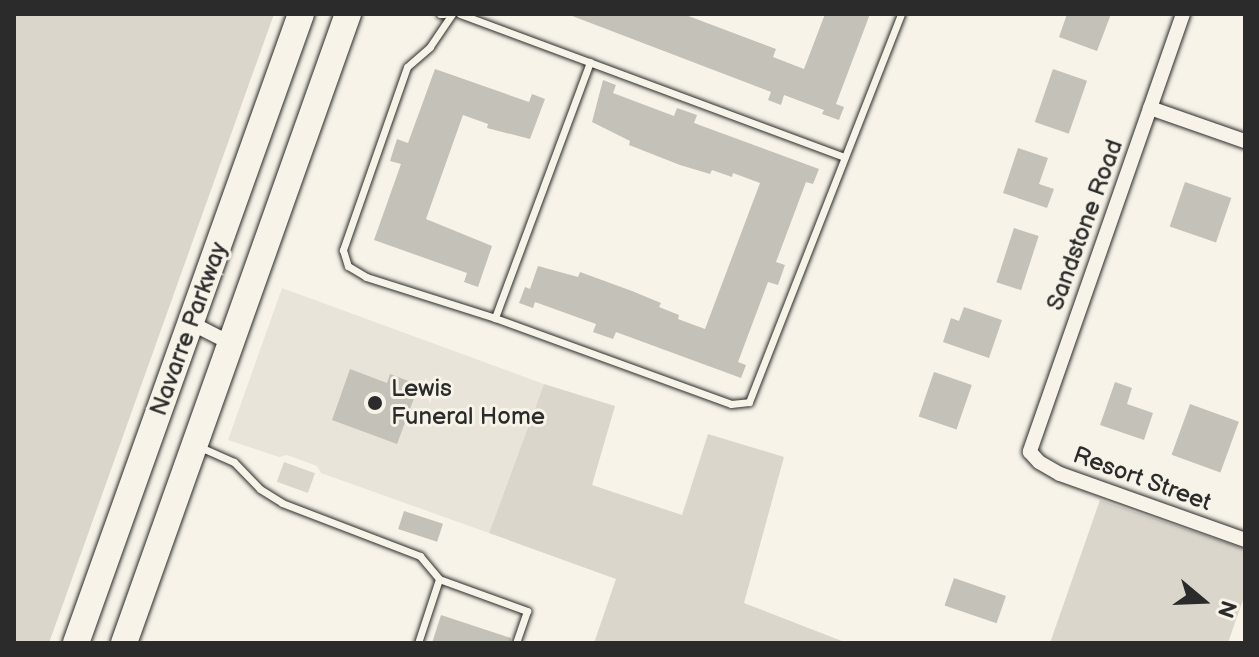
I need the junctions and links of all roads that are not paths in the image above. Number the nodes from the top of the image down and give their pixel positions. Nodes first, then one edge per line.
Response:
1 (301, 14) edge
2 (348, 14) edge
3 (452, 14) edge
4 (460, 14) edge
5 (901, 14) edge
6 (1183, 14) edge
7 (590, 62) junction
8 (1150, 108) junction
9 (1245, 141) edge
10 (844, 157) junction
11 (495, 318) junction
12 (191, 323) junction
13 (230, 343) junction
14 (194, 445) junction
15 (1030, 452) joint
16 (1245, 540) edge
17 (439, 579) junction
18 (76, 643) edge
19 (124, 643) edge
20 (418, 643) edge
21 (516, 643) edge

1 - 12 highway, Navarre Parkway
2 - 13 highway, Navarre Parkway
3 - 11 lane
4 - 7 lane
5 - 10 lane
6 - 8 street, Sandstone Road
7 - 10 lane
7 - 11 lane
8 - 9 street
8 - 15 street, Sandstone Road
10 - 11 lane
12 - 13 street
12 - 18 highway, Navarre Parkway
13 - 14 highway, Navarre Parkway
14 - 17 lane
14 - 19 highway, Navarre Parkway
15 - 16 street, Resort Street
17 - 20 lane
17 - 21 lane

